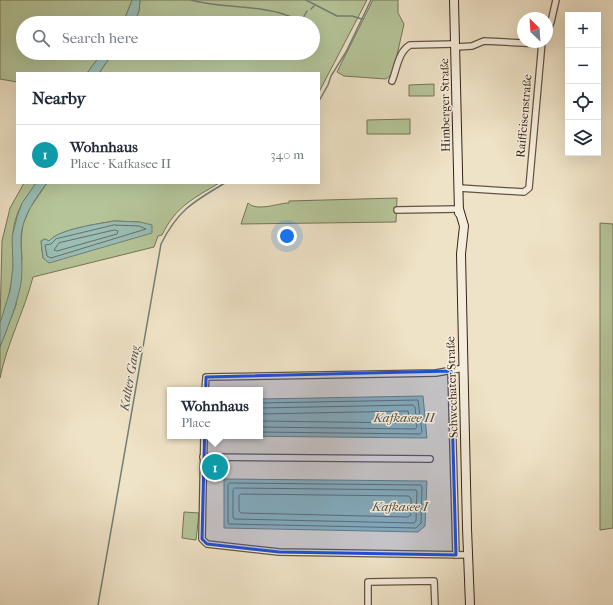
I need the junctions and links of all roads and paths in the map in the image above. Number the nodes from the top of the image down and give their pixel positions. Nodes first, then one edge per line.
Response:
1 (454, 0) edge
2 (556, 0) edge
3 (553, 16) edge
4 (517, 43) edge
5 (456, 45) junction
6 (542, 48) edge
7 (392, 81) dead end
8 (459, 188) junction
9 (459, 209) junction
10 (397, 210) dead end
11 (464, 368) junction
12 (451, 371) junction
13 (205, 387) edge
14 (204, 439) edge
15 (203, 457) junction
16 (430, 459) dead end
17 (456, 555) junction
18 (469, 555) junction
19 (368, 605) edge
20 (435, 605) edge
21 (470, 605) edge

1 - 5 main road, Himberger Straße
2 - 3 street
4 - 5 street
5 - 7 street
5 - 8 main road, Himberger Straße
6 - 8 street, Raiffeisenstraße
8 - 9 main road, Himberger Straße
9 - 10 street
9 - 11 main road, Schwechater Straße
11 - 12 street
11 - 18 main road, Schwechater Straße
12 - 13 street
12 - 17 street
14 - 15 street
15 - 16 street
15 - 17 street
17 - 18 street
18 - 21 main road, Schwechater Straße
19 - 20 street

